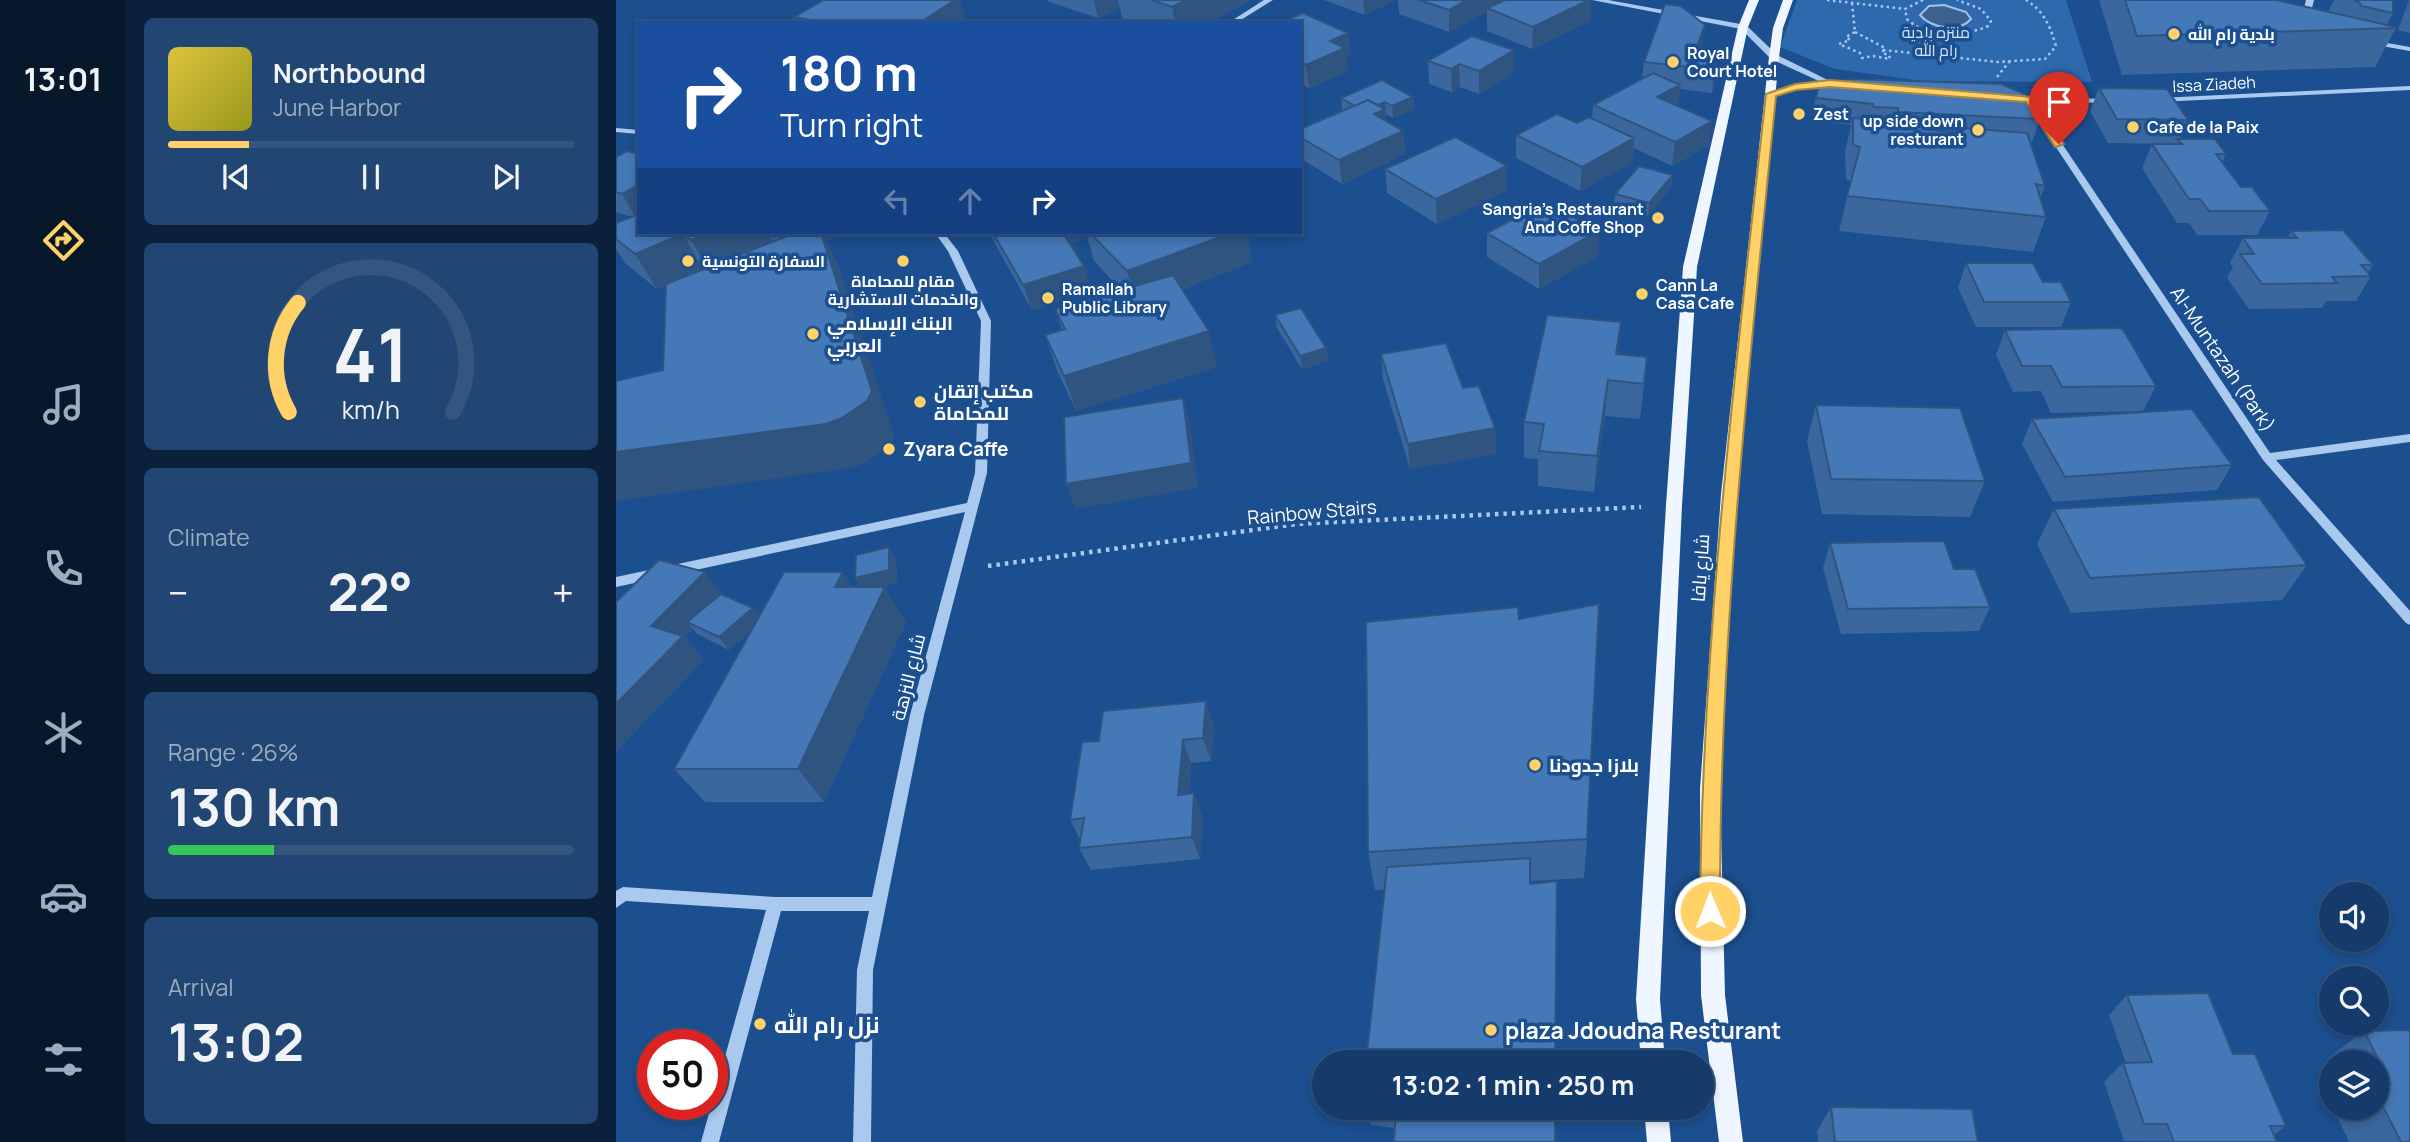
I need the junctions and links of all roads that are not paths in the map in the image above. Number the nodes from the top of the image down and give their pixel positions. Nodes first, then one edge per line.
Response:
1 (1269, 0) edge
2 (1596, 0) edge
3 (1754, 0) edge
4 (1788, 0) edge
5 (2310, 0) edge
6 (1234, 21) edge
7 (2291, 25) edge
8 (1744, 27) junction
9 (2304, 27) junction
10 (2315, 30) edge
11 (2362, 40) edge
12 (2410, 50) edge
13 (1774, 57) junction
14 (1830, 83) junction
15 (1857, 86) edge
16 (2410, 88) edge
17 (1771, 94) junction
18 (2002, 97) edge
19 (2029, 100) junction
20 (2151, 100) edge
21 (2116, 101) edge
22 (616, 130) edge
23 (637, 132) edge
24 (941, 235) edge
25 (2410, 438) edge
26 (2267, 457) junction
27 (972, 506) junction
28 (616, 582) edge
29 (2410, 620) edge
30 (616, 901) edge
31 (775, 904) junction
32 (879, 904) junction
33 (1652, 1050) edge
34 (1657, 1120) edge
35 (710, 1142) edge
36 (862, 1142) edge
37 (1659, 1142) edge
38 (1731, 1142) edge

1 - 6 street
2 - 8 street
3 - 8 main road, شارع يافا
4 - 13 main road, شارع يافا
5 - 9 street
7 - 9 street
8 - 13 street
8 - 33 main road, شارع يافا
9 - 10 street
11 - 12 street
13 - 14 street
13 - 17 main road, شارع يافا
14 - 15 street
14 - 17 street
16 - 20 street, Issa Ziadeh
17 - 38 main road, شارع يافا
18 - 19 street
19 - 21 street
19 - 26 street, Al-Muntazah (Park)
22 - 23 street
24 - 27 street, شارع النزهة
25 - 26 street
26 - 29 street, Al-Muntazah (Park)
27 - 28 street
27 - 32 street, شارع النزهة
30 - 31 street
31 - 32 street
31 - 35 street
32 - 36 street, شارع النزهة
34 - 37 main road

